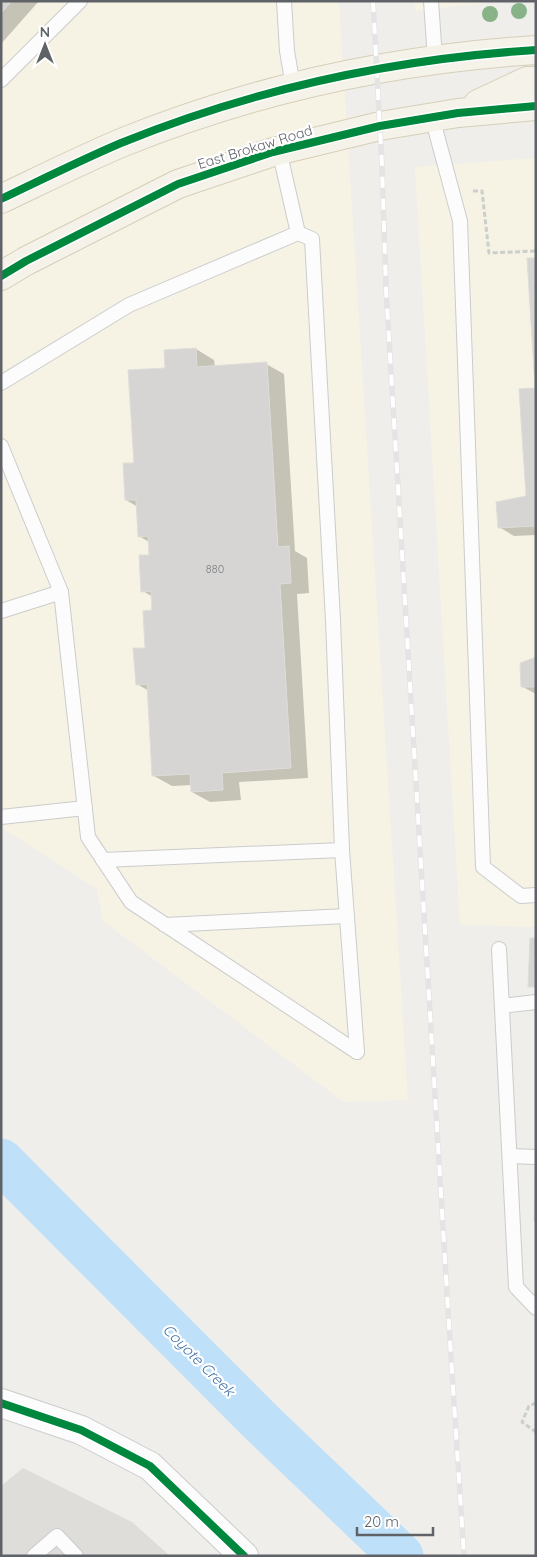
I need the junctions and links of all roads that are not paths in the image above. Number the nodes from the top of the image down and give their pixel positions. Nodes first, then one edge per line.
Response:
1 (80, 1) edge
2 (284, 1) edge
3 (431, 1) edge
4 (536, 50) edge
5 (435, 59) junction
6 (1, 80) edge
7 (536, 81) edge
8 (294, 86) junction
9 (536, 106) edge
10 (458, 113) junction
11 (432, 117) junction
12 (279, 150) junction
13 (1, 199) edge
14 (298, 233) junction
15 (1, 276) edge
16 (1, 383) edge
17 (1, 446) edge
18 (62, 592) junction
19 (1, 611) edge
20 (85, 808) junction
21 (1, 817) edge
22 (342, 850) junction
23 (103, 860) junction
24 (536, 895) edge
25 (347, 916) junction
26 (164, 925) junction
27 (499, 949) dead end
28 (536, 1002) edge
29 (502, 1006) junction
30 (510, 1156) junction
31 (536, 1157) edge
32 (536, 1308) edge
33 (1, 1403) edge
34 (34, 1556) edge
35 (76, 1556) edge
36 (244, 1556) edge

1 - 6 lane
2 - 8 lane
3 - 5 lane
4 - 5 main road
5 - 8 main road
7 - 10 main road
8 - 13 main road
9 - 10 main road, East Brokaw Road
10 - 11 main road, East Brokaw Road
11 - 12 main road, East Brokaw Road
11 - 24 lane
12 - 14 lane
12 - 15 main road, East Brokaw Road
14 - 16 lane
14 - 22 lane
17 - 18 lane
18 - 19 lane
18 - 20 lane
20 - 21 lane
20 - 23 lane
22 - 23 lane
22 - 25 lane
23 - 26 lane
25 - 26 lane
25 - 26 lane
27 - 29 lane
28 - 29 lane
29 - 30 lane
30 - 31 lane
30 - 32 lane
33 - 36 street
34 - 35 lane

